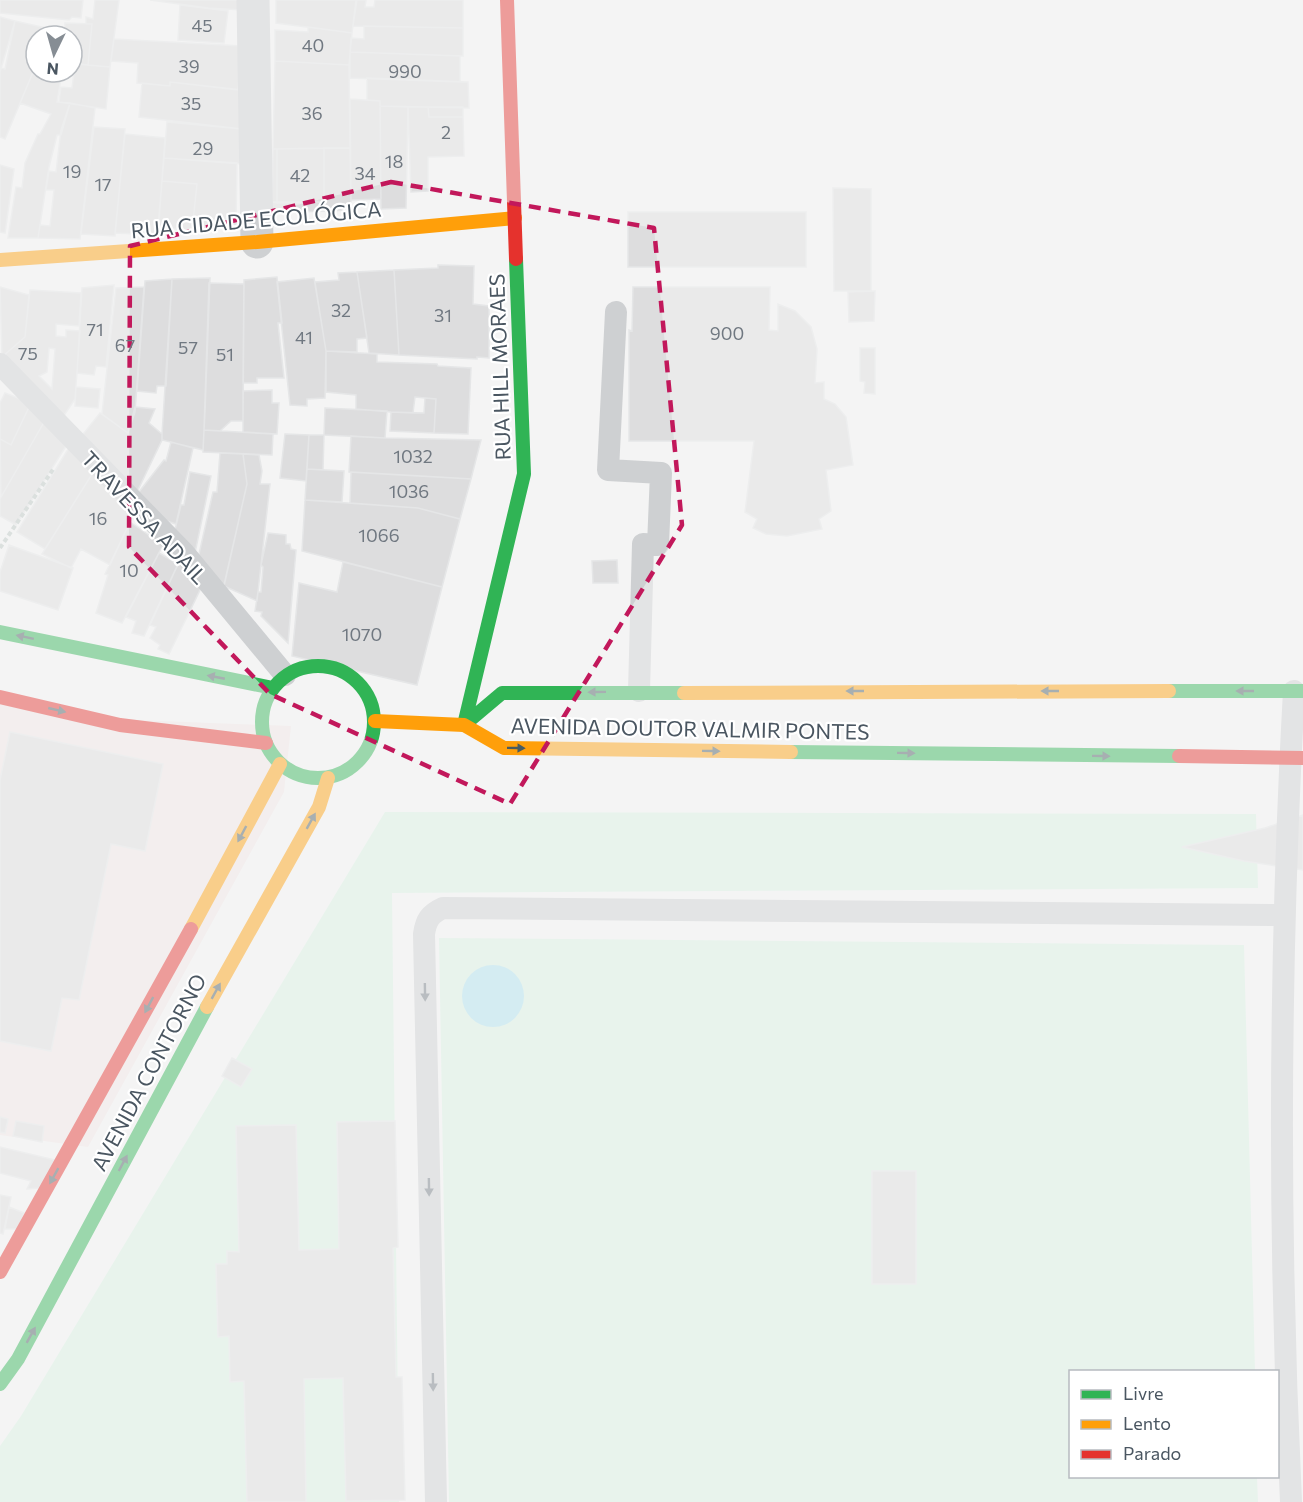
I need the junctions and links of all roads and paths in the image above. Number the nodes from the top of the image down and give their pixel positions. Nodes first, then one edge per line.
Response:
1 (254, 0) edge
2 (507, 0) edge
3 (515, 218) junction
4 (257, 242) junction
5 (0, 260) edge
6 (616, 312) dead end
7 (0, 364) edge
8 (72, 439) junction
9 (0, 548) edge
10 (0, 632) edge
11 (279, 682) junction
12 (639, 691) junction
13 (1298, 691) edge
14 (0, 697) edge
15 (375, 720) junction
16 (464, 725) junction
17 (266, 743) junction
18 (1297, 758) edge
19 (280, 764) junction
20 (328, 778) junction
21 (1284, 915) junction
22 (0, 1272) edge
23 (1293, 1331) edge
24 (0, 1384) edge
25 (436, 1502) edge
26 (1291, 1502) edge

1 - 4 street
2 - 3 street, RUA HILL MORAES
3 - 4 street, RUA CIDADE ECOLÓGICA
3 - 16 street, RUA HILL MORAES
4 - 5 street, RUA CIDADE ECOLÓGICA
6 - 12 lane
7 - 8 lane, TRAVESSA ADAIL
8 - 9 path
8 - 11 lane, TRAVESSA ADAIL
11 -> 10 street
11 - 15 street
11 - 17 street
13 -> 12 street, AVENIDA DOUTOR VALMIR PONTES
12 -> 16 street, AVENIDA DOUTOR VALMIR PONTES
13 - 18 lane
14 -> 17 street
15 - 16 street
15 - 20 street
16 -> 18 street, AVENIDA DOUTOR VALMIR PONTES
17 - 19 street
18 - 21 lane
19 - 20 street
19 -> 22 street, AVENIDA CONTORNO
24 -> 20 street, AVENIDA CONTORNO
21 - 23 lane
21 -> 25 lane
23 - 26 lane

